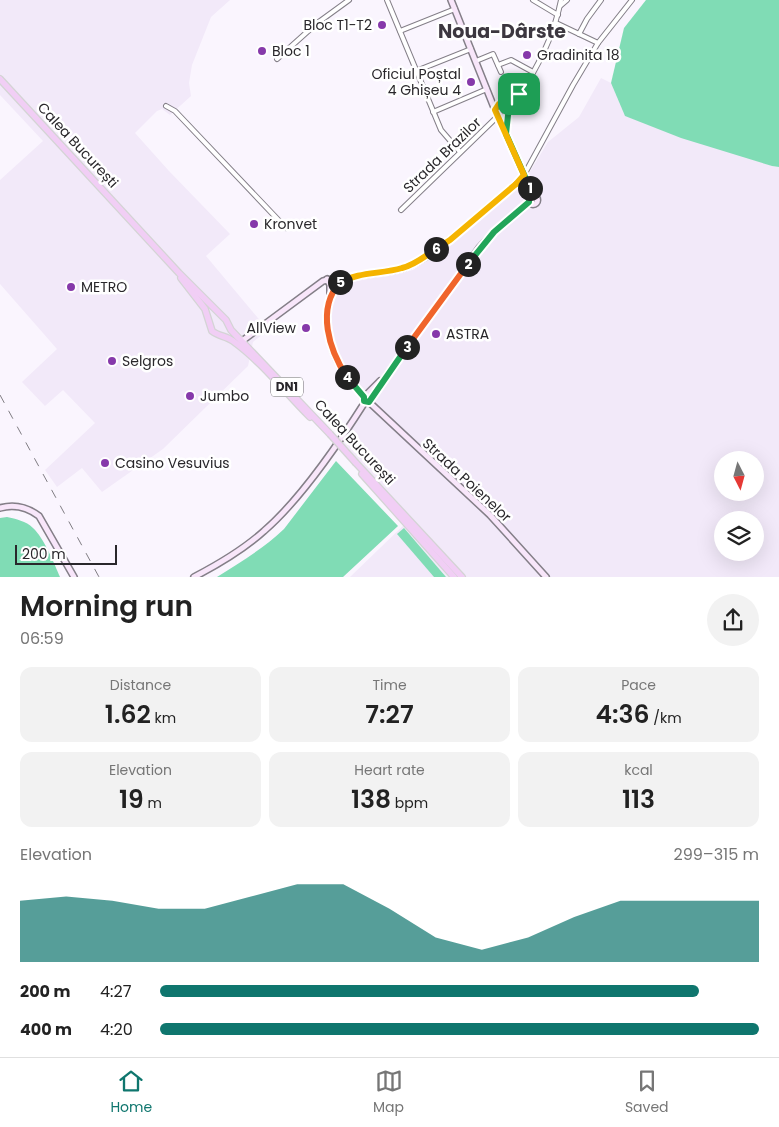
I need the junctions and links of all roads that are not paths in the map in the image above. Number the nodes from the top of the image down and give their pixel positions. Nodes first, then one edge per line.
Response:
1 (349, 0) edge
2 (387, 0) edge
3 (451, 0) edge
4 (533, 0) edge
5 (562, 0) edge
6 (568, 0) edge
7 (602, 0) edge
8 (632, 0) edge
9 (560, 6) junction
10 (455, 9) junction
11 (558, 15) junction
12 (556, 23) junction
13 (400, 31) junction
14 (579, 34) junction
15 (598, 43) junction
16 (470, 49) junction
17 (277, 59) dead end
18 (476, 61) junction
19 (498, 65) junction
20 (416, 72) junction
21 (501, 72) dead end
22 (534, 72) junction
23 (0, 78) edge
24 (487, 89) junction
25 (519, 94) junction
26 (502, 103) junction
27 (166, 106) dead end
28 (495, 110) junction
29 (508, 111) junction
30 (433, 112) junction
31 (499, 116) junction
32 (506, 134) junction
33 (460, 152) junction
34 (524, 175) junction
35 (401, 210) dead end
36 (286, 228) dead end
37 (179, 273) junction
38 (327, 279) junction
39 (340, 282) junction
40 (330, 299) junction
41 (222, 317) junction
42 (210, 323) junction
43 (228, 325) junction
44 (219, 335) junction
45 (242, 341) junction
46 (367, 399) junction
47 (329, 435) junction
48 (355, 464) junction
49 (0, 508) edge
50 (74, 577) edge
51 (194, 577) edge
52 (454, 577) edge
53 (462, 577) edge
54 (546, 577) edge

1 - 17 street
2 - 13 street
3 - 10 street
4 - 11 street
5 - 9 street
6 - 9 street
7 - 14 street
8 - 15 street
9 - 11 street
10 - 13 street
10 - 16 street
11 - 12 street
12 - 14 street
12 - 22 street
13 - 20 street
14 - 15 street
15 - 34 street
16 - 18 street
16 - 20 street
18 - 19 street
18 - 24 street
19 - 21 street
19 - 22 street
20 - 30 street
22 - 25 street
23 - 37 main road, Calea București / DN1
24 - 26 street
24 - 28 street
24 - 30 street
25 - 26 street
25 - 29 street
26 - 28 street
26 - 29 street
27 - 36 street
28 - 31 street
29 - 31 street
29 - 32 street
30 - 33 street
31 - 32 street
31 - 33 street, Strada Brazilor
32 - 34 street
33 - 35 street, Strada Brazilor
34 - 39 street
34 - 46 street
37 - 41 main road, Calea București / DN1
37 - 42 main road, Calea București / DN1
38 - 39 street
38 - 40 street
38 - 45 street
39 - 40 street, Strada Poienelor
40 - 46 street, Strada Poienelor
41 - 42 main road
41 - 43 main road, Calea București / DN1
42 - 44 main road, Calea București / DN1
43 - 44 main road
43 - 45 main road, Calea București / DN1
44 - 47 main road, Calea București / DN1
45 - 47 main road, Calea București / DN1
46 - 51 street
46 - 54 street, Strada Poienelor
47 - 48 main road, Calea București / DN1, bridge
48 - 52 main road, Calea București / DN1
48 - 53 main road, Calea București / DN1
49 - 50 street

